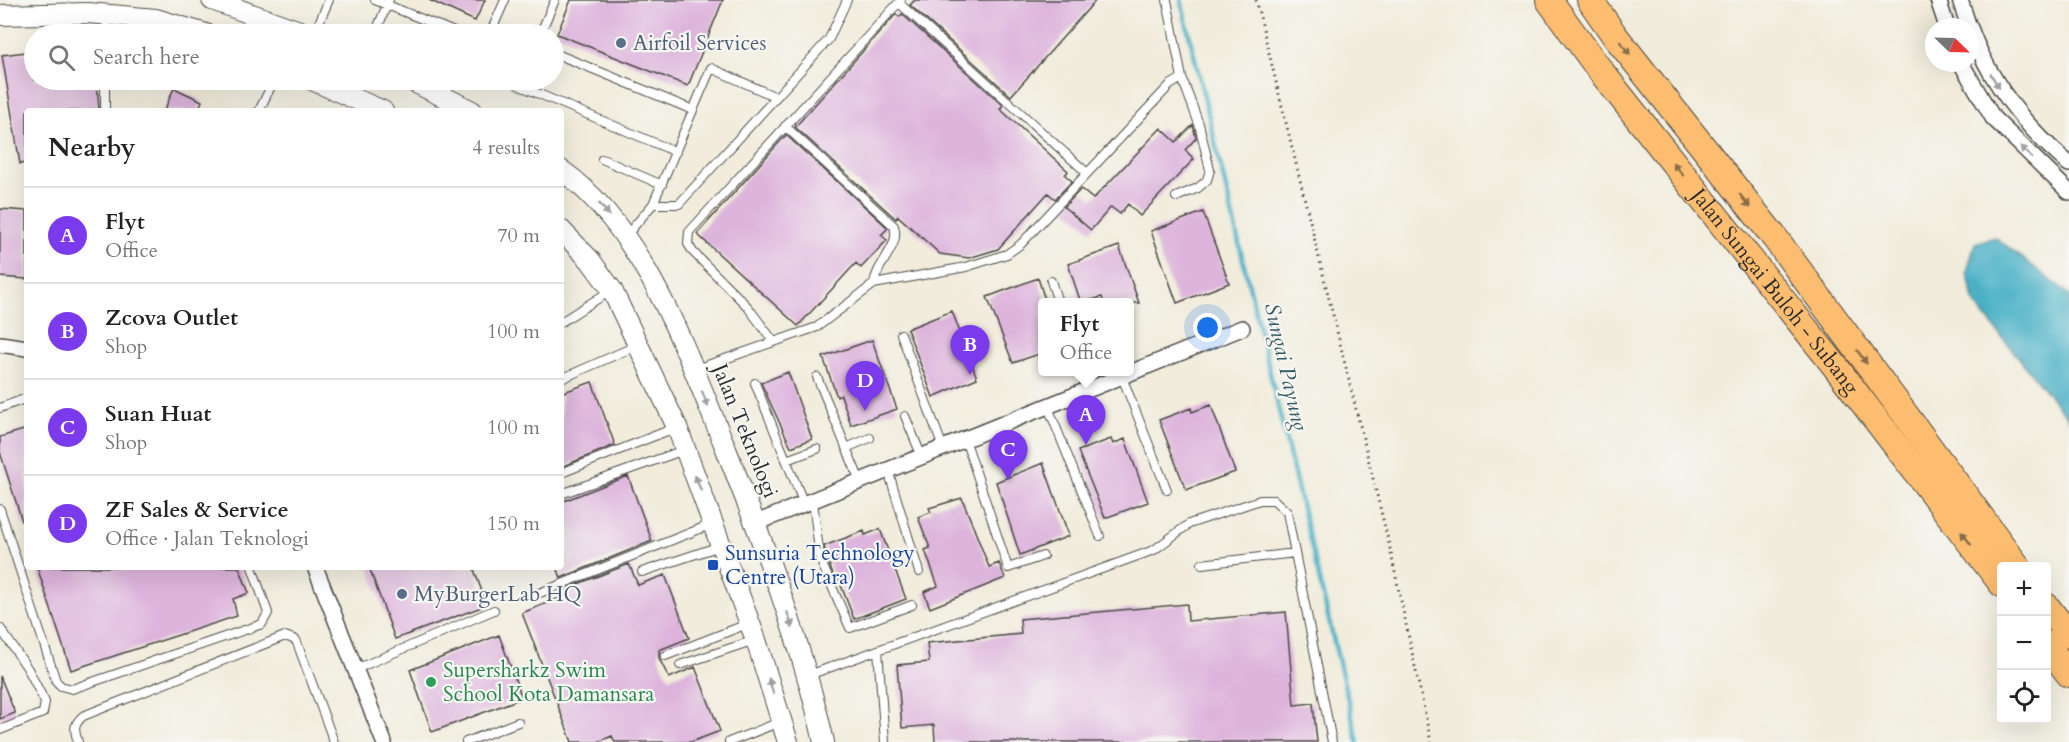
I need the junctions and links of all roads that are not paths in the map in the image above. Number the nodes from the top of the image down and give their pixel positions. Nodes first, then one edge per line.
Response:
1 (212, 0) edge
2 (329, 0) edge
3 (375, 0) edge
4 (505, 0) edge
5 (555, 0) edge
6 (847, 0) edge
7 (1167, 0) edge
8 (1549, 0) edge
9 (1590, 0) edge
10 (1938, 0) edge
11 (1960, 0) edge
12 (900, 2) edge
13 (388, 3) edge
14 (107, 14) junction
15 (0, 15) edge
16 (1944, 18) edge
17 (1966, 18) edge
18 (106, 24) edge
19 (173, 24) edge
20 (280, 24) edge
21 (318, 24) edge
22 (379, 24) edge
23 (436, 24) edge
24 (494, 24) edge
25 (544, 24) edge
26 (1979, 53) edge
27 (564, 57) edge
28 (1965, 72) edge
29 (1182, 78) junction
30 (105, 90) edge
31 (269, 90) edge
32 (333, 90) edge
33 (430, 90) edge
34 (530, 90) edge
35 (776, 97) junction
36 (105, 108) edge
37 (260, 108) edge
38 (371, 108) edge
39 (466, 108) edge
40 (693, 110) junction
41 (785, 126) junction
42 (676, 152) junction
43 (602, 159) dead end
44 (2069, 164) edge
45 (1086, 172) junction
46 (564, 173) edge
47 (662, 185) junction
48 (2069, 192) edge
49 (1176, 197) dead end
50 (653, 204) junction
51 (564, 233) edge
52 (625, 237) junction
53 (1051, 281) dead end
54 (873, 284) junction
55 (612, 290) junction
56 (1056, 298) edge
57 (564, 320) edge
58 (1242, 328) dead end
59 (901, 334) dead end
60 (774, 342) junction
61 (0, 344) edge
62 (640, 345) junction
63 (24, 348) edge
64 (694, 369) junction
65 (1134, 372) edge
66 (1082, 376) edge
67 (817, 377) dead end
68 (1122, 377) joint
69 (564, 378) edge
70 (755, 383) dead end
71 (1088, 390) junction
72 (24, 399) edge
73 (1048, 406) junction
74 (0, 408) edge
75 (905, 416) dead end
76 (677, 427) junction
77 (870, 438) dead end
78 (965, 439) junction
79 (846, 448) junction
80 (944, 448) junction
81 (817, 449) dead end
82 (686, 450) junction
83 (922, 457) junction
84 (786, 460) junction
85 (888, 470) junction
86 (564, 472) edge
87 (860, 481) junction
88 (1167, 490) dead end
89 (564, 493) edge
90 (808, 502) junction
91 (0, 509) edge
92 (713, 523) junction
93 (756, 523) junction
94 (1100, 536) dead end
95 (722, 545) junction
96 (1295, 553) junction
97 (1044, 556) dead end
98 (2013, 562) edge
99 (1202, 564) dead end
100 (253, 570) edge
101 (320, 570) edge
102 (642, 572) dead end
103 (920, 572) dead end
104 (1997, 579) edge
105 (532, 596) dead end
106 (912, 605) dead end
107 (494, 610) dead end
108 (2051, 612) edge
109 (0, 628) edge
110 (753, 631) junction
111 (2069, 635) edge
112 (878, 650) junction
113 (2051, 651) edge
114 (665, 656) dead end
115 (680, 665) dead end
116 (356, 669) junction
117 (2069, 674) edge
118 (809, 675) junction
119 (518, 722) dead end
120 (782, 722) junction
121 (0, 730) edge
122 (78, 742) edge
123 (334, 742) edge
124 (384, 742) edge
125 (466, 742) edge
126 (729, 742) edge
127 (788, 742) edge
128 (824, 742) edge
129 (885, 742) edge
130 (1332, 742) edge

1 - 20 street
2 - 21 lane
3 - 13 lane
4 - 24 lane
5 - 25 lane
6 - 35 lane
7 - 29 lane
104 -> 8 highway, Jalan Sungai Buloh - Subang
9 -> 98 highway, Jalan Sungai Buloh - Subang
10 - 16 street
11 - 17 street
12 - 41 lane
12 - 45 lane
13 - 22 lane
13 - 23 lane
14 - 15 street
14 - 18 lane
14 - 19 street
26 -> 44 street
27 - 40 lane
48 -> 28 street
29 - 45 lane
29 - 49 lane
30 - 36 lane
31 - 37 lane
32 - 38 street
33 - 39 street
34 - 42 lane
35 - 40 lane
35 - 50 lane
40 - 42 lane
41 - 54 lane
41 - 60 lane
42 - 47 lane
43 - 47 lane
45 - 54 lane
46 -> 52 street, Jalan Teknologi
47 - 50 lane
50 - 52 lane
51 - 55 street
52 - 64 street, Jalan Teknologi
53 - 56 lane
54 - 60 lane
55 - 57 lane
55 - 62 street
58 - 65 street
59 - 80 lane
60 - 64 lane
61 - 63 street
62 - 69 lane
62 - 76 street
64 -> 93 street, Jalan Teknologi
66 - 71 lane
67 - 79 lane
68 - 71 street
68 - 88 lane
70 - 84 lane
71 - 73 street
72 - 74 lane
73 - 78 street
73 - 94 lane
75 - 83 lane
76 - 82 street
76 - 86 lane
77 - 79 lane
78 - 80 street
78 - 97 lane
79 - 87 lane
80 - 83 street
81 - 84 lane
82 - 89 lane
92 -> 82 street
83 - 85 street
84 - 90 lane
85 - 87 street
85 - 103 lane
87 - 90 street
90 - 93 street
90 - 106 lane
91 - 100 lane
92 - 95 street
92 - 105 lane
93 -> 118 street, Jalan Teknologi
95 - 102 lane
95 - 110 street
96 - 99 lane
96 - 112 lane
96 - 130 lane
101 - 116 street
107 - 116 lane
108 - 111 highway
109 - 121 lane
110 - 114 lane
110 - 115 lane
120 -> 110 street
112 - 118 lane
112 - 129 lane
113 - 117 highway
116 - 124 street
118 - 128 street, Jalan Teknologi
119 - 125 lane
120 - 126 lane
120 - 127 street
122 - 123 lane

